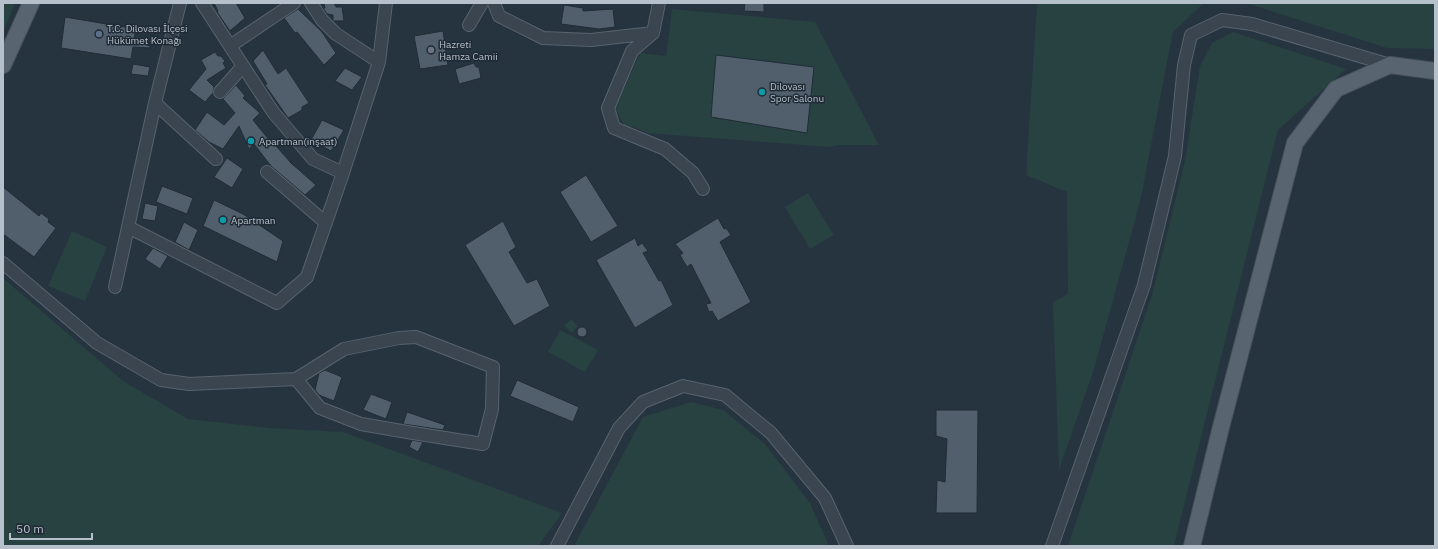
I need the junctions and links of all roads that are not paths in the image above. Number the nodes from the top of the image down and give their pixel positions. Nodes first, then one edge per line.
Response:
1 (30, 3) edge
2 (180, 3) edge
3 (202, 3) edge
4 (294, 3) edge
5 (311, 3) edge
6 (386, 3) edge
7 (482, 3) edge
8 (494, 3) edge
9 (659, 3) edge
10 (469, 25) dead end
11 (653, 33) junction
12 (230, 46) junction
13 (379, 62) junction
14 (3, 65) edge
15 (1390, 65) junction
16 (243, 66) junction
17 (1435, 71) edge
18 (220, 92) dead end
19 (155, 103) junction
20 (216, 159) dead end
21 (267, 172) dead end
22 (343, 172) junction
23 (704, 189) dead end
24 (326, 223) junction
25 (128, 227) junction
26 (3, 263) edge
27 (115, 287) dead end
28 (296, 379) junction
29 (557, 546) edge
30 (847, 546) edge
31 (1052, 546) edge
32 (1192, 546) edge

1 - 14 main road
2 - 19 street
3 - 12 street
4 - 12 street
5 - 13 street
6 - 13 street
7 - 10 street
8 - 11 street
9 - 11 street
11 - 23 street
12 - 16 street
13 - 22 street
15 - 17 main road
15 - 31 street
15 - 32 main road
16 - 18 street
16 - 22 street
19 - 20 street
19 - 25 street
21 - 24 street
22 - 24 street
24 - 25 street
25 - 27 street
26 - 28 street
28 - 28 street
29 - 30 street

